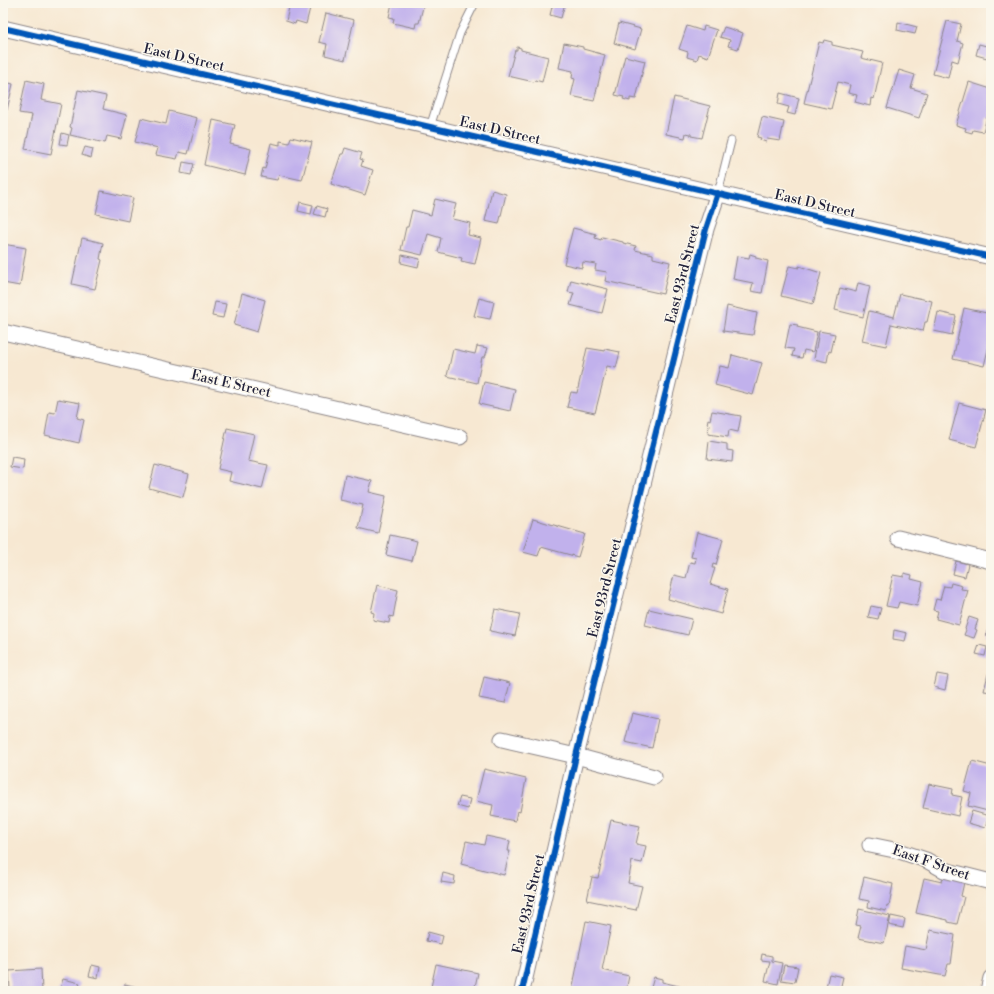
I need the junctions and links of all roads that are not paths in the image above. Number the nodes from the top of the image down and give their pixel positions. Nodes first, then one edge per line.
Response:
1 (475, 3) edge
2 (3, 28) edge
3 (430, 128) junction
4 (731, 142) dead end
5 (718, 193) junction
6 (991, 257) edge
7 (3, 332) edge
8 (460, 436) dead end
9 (898, 538) dead end
10 (991, 561) edge
11 (502, 739) dead end
12 (576, 756) junction
13 (654, 777) dead end
14 (870, 845) dead end
15 (991, 882) edge
16 (991, 978) edge
17 (522, 991) edge
18 (988, 991) edge

1 - 3 lane
2 - 3 street, East D Street
3 - 5 street, East D Street
4 - 5 lane, East 93rd Street
5 - 6 street, East D Street
5 - 12 street, East 93rd Street
7 - 8 street, East E Street
9 - 10 street
11 - 12 street
12 - 13 street
12 - 17 street, East 93rd Street
14 - 15 street, East F Street
16 - 18 street

